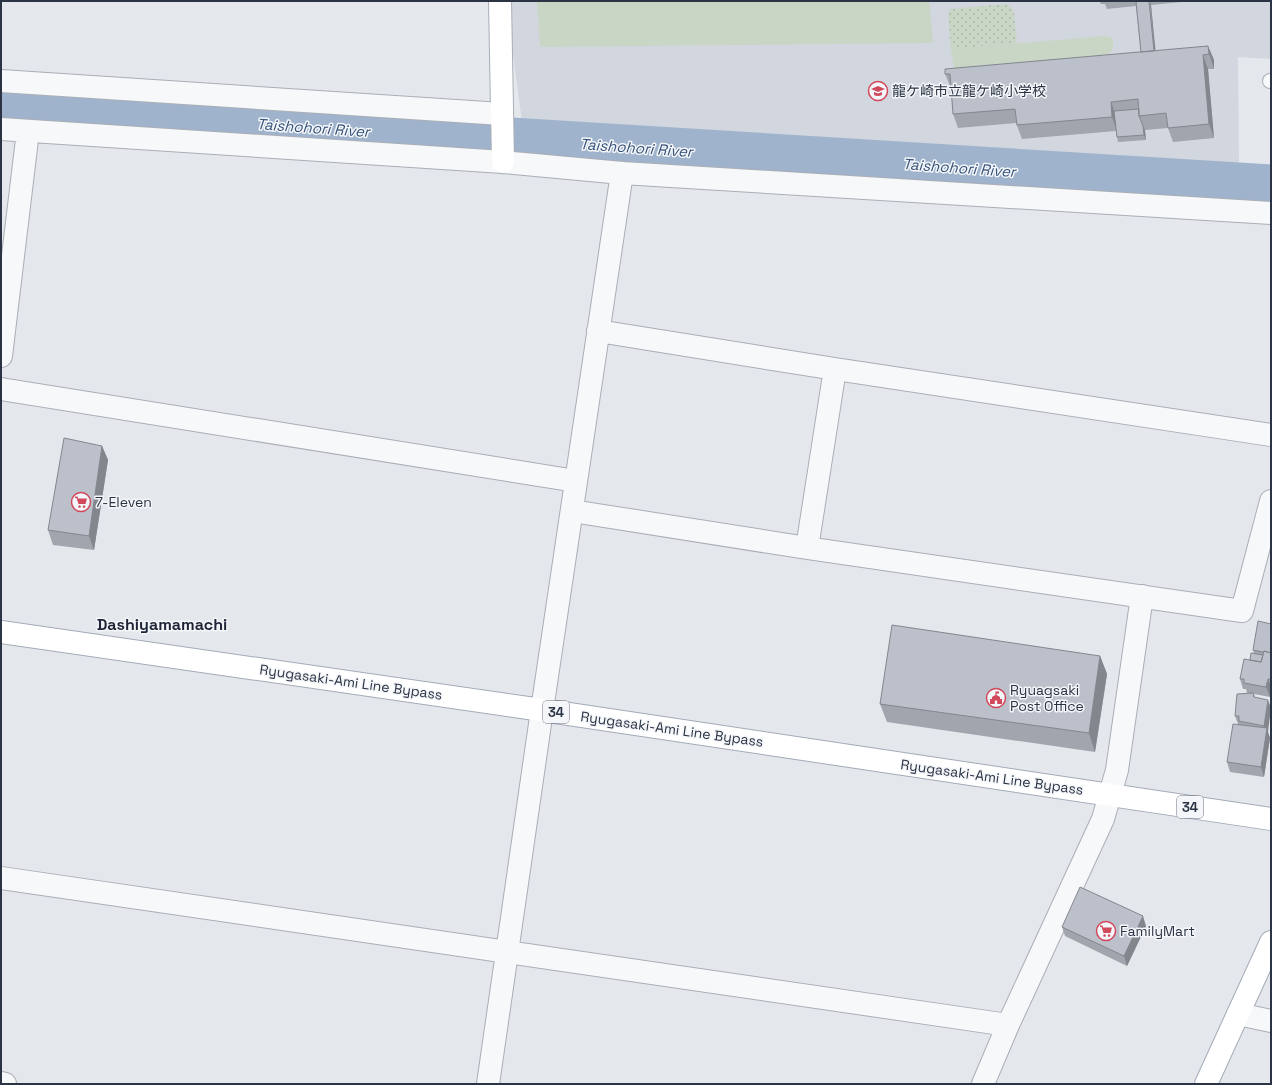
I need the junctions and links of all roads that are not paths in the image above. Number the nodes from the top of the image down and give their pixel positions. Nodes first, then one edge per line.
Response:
1 (500, 1) edge
2 (1, 81) edge
3 (502, 114) junction
4 (1, 129) edge
5 (28, 131) junction
6 (503, 162) junction
7 (622, 173) junction
8 (1271, 213) edge
9 (598, 331) junction
10 (1, 356) edge
11 (835, 369) junction
12 (1, 389) edge
13 (1271, 435) edge
14 (576, 481) junction
15 (1271, 501) edge
16 (572, 511) junction
17 (808, 548) junction
18 (1142, 596) junction
19 (1, 632) edge
20 (542, 710) junction
21 (1110, 795) junction
22 (1271, 819) edge
23 (1, 878) edge
24 (1271, 942) edge
25 (507, 953) junction
26 (1238, 1014) junction
27 (1271, 1021) edge
28 (1008, 1025) junction
29 (1, 1083) edge
30 (5, 1084) edge
31 (488, 1084) edge
32 (983, 1084) edge
33 (1206, 1084) edge

1 - 3 main road
2 - 3 street
3 - 6 main road
4 - 5 street
5 - 6 street
5 - 10 street
6 - 7 street
7 - 8 street
7 - 9 street
9 - 11 street
9 - 14 street
11 - 13 street
11 - 17 street
12 - 14 street
14 - 16 street
15 - 18 street
16 - 17 street
16 - 20 street
17 - 18 street
18 - 21 street
19 - 20 main road, Ryugasaki-Ami Line Bypass / 34
20 - 21 main road, Ryugasaki-Ami Line Bypass / 34
20 - 25 street
21 - 22 main road, Ryugasaki-Ami Line Bypass / 34
21 - 28 street
23 - 25 street
24 - 26 main road
25 - 28 street
25 - 31 street
26 - 27 street
26 - 33 main road
28 - 32 street
29 - 30 street

